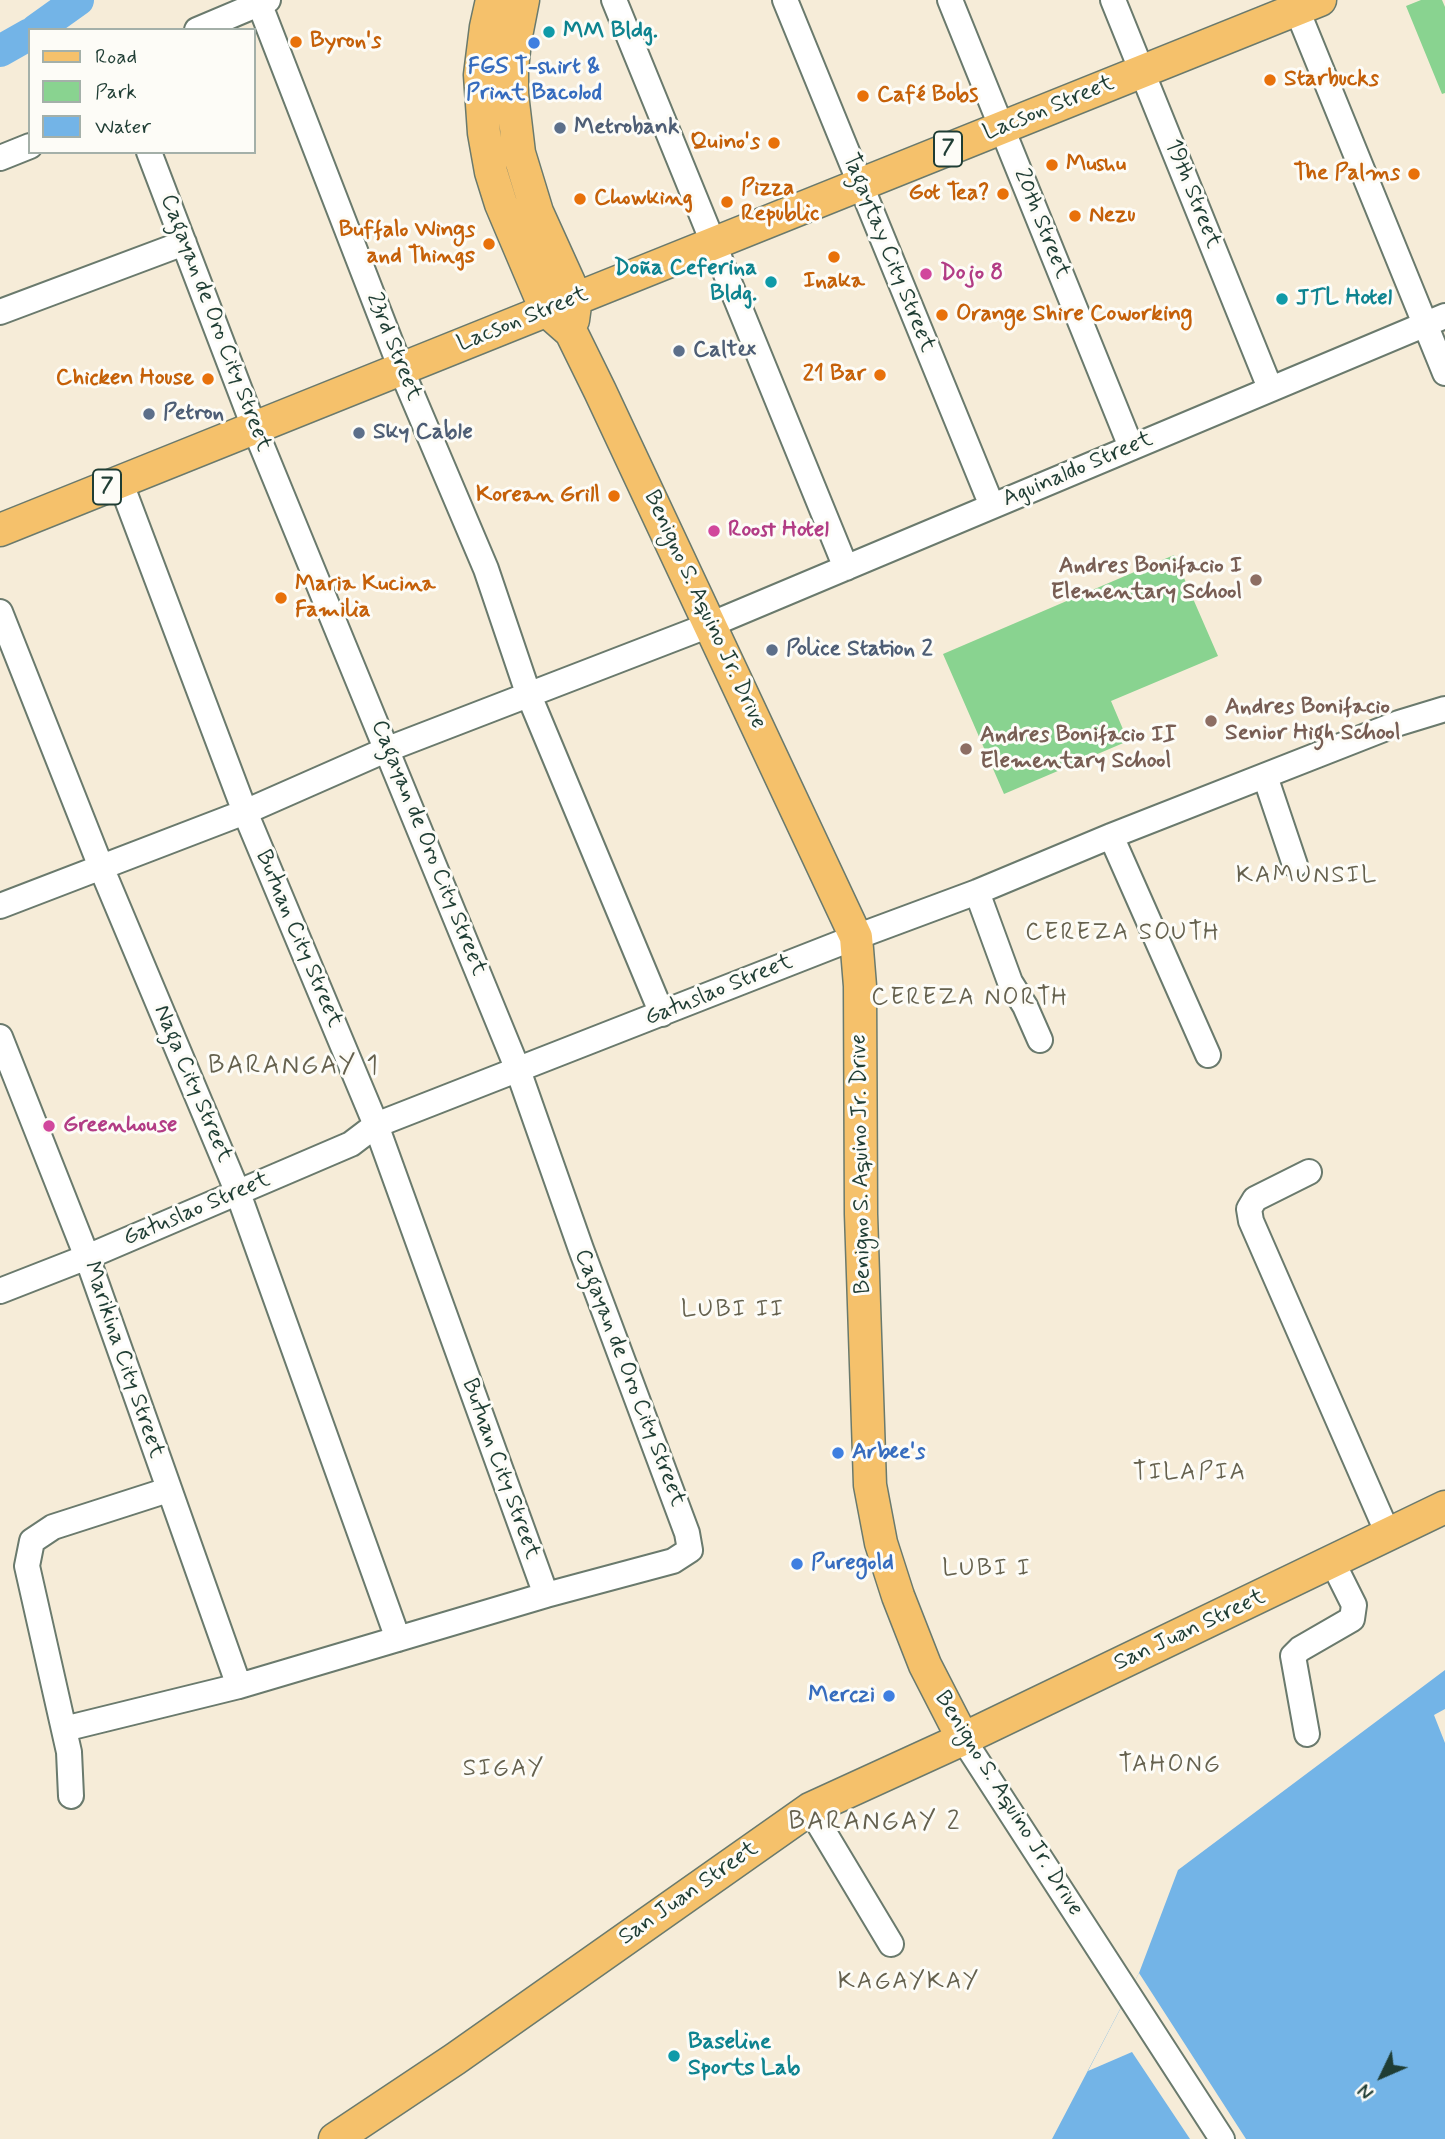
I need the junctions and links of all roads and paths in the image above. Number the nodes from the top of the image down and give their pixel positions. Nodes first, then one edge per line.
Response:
1 (492, 0) edge
2 (523, 0) edge
3 (614, 0) edge
4 (785, 0) edge
5 (950, 0) edge
6 (1113, 0) edge
7 (262, 1) edge
8 (1303, 3) edge
9 (201, 28) edge
10 (1142, 71) junction
11 (1002, 128) junction
12 (28, 147) edge
13 (150, 154) edge
14 (0, 158) edge
15 (860, 184) junction
16 (184, 243) junction
17 (713, 244) junction
18 (576, 298) junction
19 (546, 310) junction
20 (0, 313) edge
21 (1435, 319) edge
22 (571, 332) junction
23 (401, 369) junction
24 (1445, 373) edge
25 (1270, 388) junction
26 (254, 427) junction
27 (1131, 447) junction
28 (120, 481) junction
29 (992, 506) junction
30 (0, 530) edge
31 (846, 568) junction
32 (0, 612) edge
33 (712, 624) junction
34 (528, 693) junction
35 (1445, 709) edge
36 (388, 749) junction
37 (1265, 775) junction
38 (244, 812) junction
39 (1111, 836) junction
40 (1295, 865) dead end
41 (101, 867) junction
42 (977, 892) junction
43 (0, 906) edge
44 (856, 937) junction
45 (662, 1014) junction
46 (0, 1037) edge
47 (1040, 1040) dead end
48 (1208, 1055) dead end
49 (518, 1070) junction
50 (376, 1125) junction
51 (1309, 1172) dead end
52 (238, 1193) junction
53 (87, 1257) junction
54 (0, 1291) edge
55 (168, 1490) junction
56 (1445, 1507) edge
57 (1388, 1534) junction
58 (1333, 1563) junction
59 (546, 1595) junction
60 (398, 1639) junction
61 (239, 1686) junction
62 (64, 1729) junction
63 (1307, 1734) dead end
64 (963, 1739) junction
65 (71, 1796) dead end
66 (810, 1809) junction
67 (891, 1944) dead end
68 (335, 2139) edge
69 (1222, 2139) edge

1 - 19 main road, Benigno S. Aquino Jr. Drive
2 - 18 main road
3 - 17 street
4 - 15 street, Tagaytay City Street
5 - 11 street, 20th Street
6 - 10 street, 19th Street
7 - 9 street
7 - 23 street, 23rd Street
8 - 10 main road, Lacson Street / 7
8 - 21 street
10 - 11 main road, Lacson Street / 7
10 - 25 street, 19th Street
11 - 15 main road, Lacson Street / 7
11 - 27 street, 20th Street
12 - 14 street
13 - 16 street, Cagayan de Oro City Street
15 - 17 main road, Lacson Street / 7
15 - 29 street, Tagaytay City Street
16 - 20 street
16 - 26 street, Cagayan de Oro City Street
17 - 18 main road, Lacson Street / 7
17 - 31 street
18 - 19 main road, Lacson Street / 7
18 - 22 main road
19 - 22 main road, Benigno S. Aquino Jr. Drive
19 - 23 main road, Lacson Street / 7
21 - 24 street
21 - 25 street, Aguinaldo Street
22 - 33 main road, Benigno S. Aquino Jr. Drive
23 - 26 main road, Lacson Street / 7
23 - 34 street, 23rd Street
25 - 27 street, Aguinaldo Street
26 - 28 main road, Lacson Street / 7
26 - 36 street, Cagayan de Oro City Street
27 - 29 street, Aguinaldo Street
28 - 30 main road, Lacson Street / 7
28 - 38 street, Butuan City Street
29 - 31 street, Aguinaldo Street
31 - 33 street, Aguinaldo Street
32 - 41 street, Naga City Street
33 - 34 street, Aguinaldo Street
33 - 44 main road, Benigno S. Aquino Jr. Drive
34 - 36 street, Aguinaldo Street
34 - 45 street, 23rd Street
35 - 37 street, Gatuslao Street
36 - 38 street, Aguinaldo Street
36 - 49 street, Cagayan de Oro City Street
37 - 39 street, Gatuslao Street
37 - 40 street
38 - 41 street, Aguinaldo Street
38 - 50 street, Butuan City Street
39 - 42 street, Gatuslao Street
39 - 48 street
41 - 43 street, Aguinaldo Street
41 - 52 street, Naga City Street
42 - 44 street, Gatuslao Street
42 - 47 street
44 - 45 street, Gatuslao Street
44 - 64 main road, Benigno S. Aquino Jr. Drive
45 - 49 street, Gatuslao Street
46 - 53 street, Marikina City Street
49 - 50 street, Gatuslao Street
49 - 59 street, Cagayan de Oro City Street
50 - 52 street, Gatuslao Street
50 - 59 street, Butuan City Street
51 - 57 street
52 - 53 street, Gatuslao Street
52 - 60 street, Naga City Street
53 - 54 street, Gatuslao Street
53 - 55 street, Marikina City Street
55 - 61 street, Marikina City Street
55 - 62 street
56 - 57 main road, San Juan Street
57 - 58 main road, San Juan Street
58 - 63 street
58 - 64 main road, San Juan Street
59 - 60 street
60 - 61 street
61 - 62 street
62 - 65 street
64 - 66 main road, San Juan Street
64 - 69 street, Benigno S. Aquino Jr. Drive
66 - 67 street
66 - 68 main road, San Juan Street

